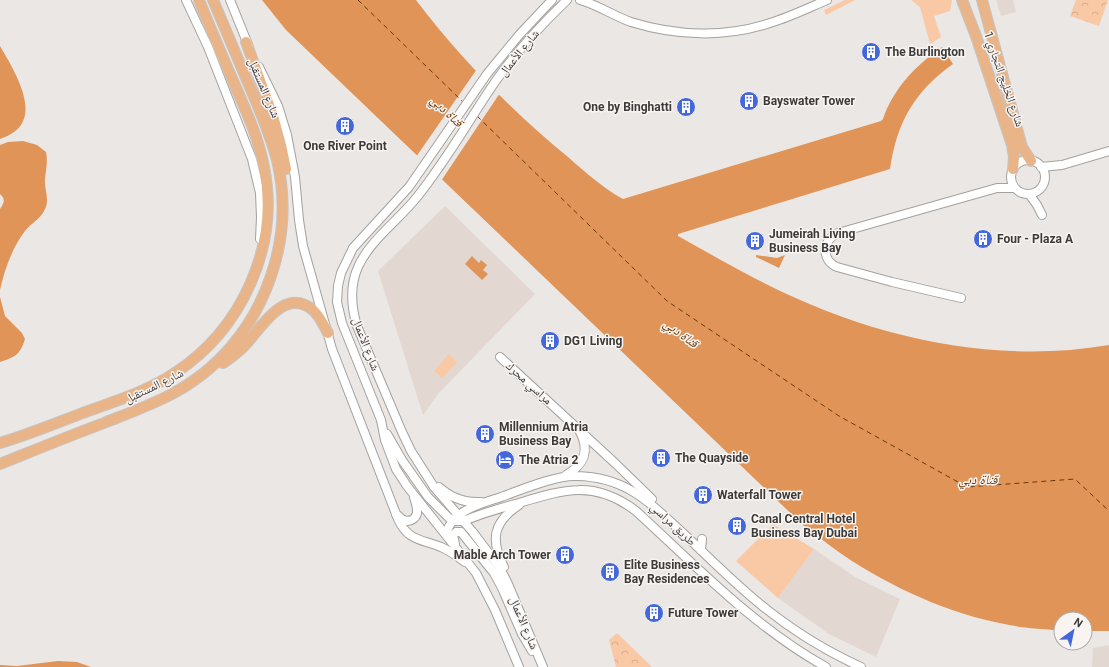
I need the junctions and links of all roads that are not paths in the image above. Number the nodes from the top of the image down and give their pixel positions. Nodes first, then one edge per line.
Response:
1 (186, 0) edge
2 (199, 0) edge
3 (213, 0) edge
4 (230, 0) edge
5 (552, 0) edge
6 (567, 0) edge
7 (582, 0) edge
8 (818, 0) edge
9 (827, 0) edge
10 (962, 0) edge
11 (982, 0) edge
12 (807, 8) junction
13 (246, 42) junction
14 (1109, 151) edge
15 (1031, 161) junction
16 (1062, 165) junction
17 (1041, 167) junction
18 (1012, 173) junction
19 (1045, 177) junction
20 (997, 188) junction
21 (1014, 188) junction
22 (282, 191) junction
23 (1033, 193) junction
24 (1042, 216) dead end
25 (259, 262) junction
26 (961, 298) dead end
27 (328, 333) junction
28 (500, 357) dead end
29 (207, 371) junction
30 (381, 420) junction
31 (576, 426) junction
32 (0, 443) edge
33 (0, 464) edge
34 (425, 473) junction
35 (564, 476) junction
36 (413, 494) junction
37 (528, 500) junction
38 (490, 501) junction
39 (660, 512) junction
40 (396, 514) junction
41 (458, 518) junction
42 (446, 534) junction
43 (702, 539) dead end
44 (456, 547) junction
45 (701, 550) junction
46 (476, 573) junction
47 (528, 629) junction
48 (542, 666) edge
49 (519, 667) edge
50 (826, 667) edge
51 (860, 667) edge

1 - 25 street
2 - 25 main road, شارع المستقبل
3 - 22 main road, شارع المستقبل
4 - 13 street
5 - 30 street, شارع الأعمال
6 - 34 street, شارع الأعمال
7 - 12 street
8 - 12 street
9 - 12 street
10 - 18 main road, شارع الخليج التجاري 1
11 - 15 main road, شارع الخليج التجاري 1
13 - 22 main road
13 - 27 street
14 - 16 street
15 - 17 street
15 - 18 street
16 - 17 street
16 - 19 street
17 - 19 street
18 - 20 street
18 - 21 street
19 - 23 street
20 - 21 street
20 - 26 street
21 - 23 street
22 - 29 main road, شارع المستقبل
23 - 24 street
25 - 32 main road, شارع المستقبل
27 - 29 main road
27 - 40 street
28 - 31 street, مراسي محرك
29 - 33 main road, شارع المستقبل
30 - 36 street, شارع الأعمال
30 - 41 street
31 - 35 street, مراسي محرك
31 - 39 street, مراسي محرك
34 - 38 street
34 - 41 street, شارع الأعمال
35 - 38 street, طريق مراسي
35 - 39 street, طريق مراسي
36 - 40 street
36 - 42 street, شارع الأعمال
37 - 41 street, طريق مراسي
37 - 47 street
37 - 50 street, طريق مراسي
38 - 41 street, طريق مراسي
39 - 45 street, طريق مراسي
40 - 46 street
41 - 42 street
41 - 47 street, شارع الأعمال
42 - 44 street, شارع الأعمال
43 - 45 street
44 - 46 street, شارع الأعمال
44 - 48 street
45 - 51 street, طريق مراسي
46 - 49 street, شارع الأعمال
47 - 48 street, شارع الأعمال

